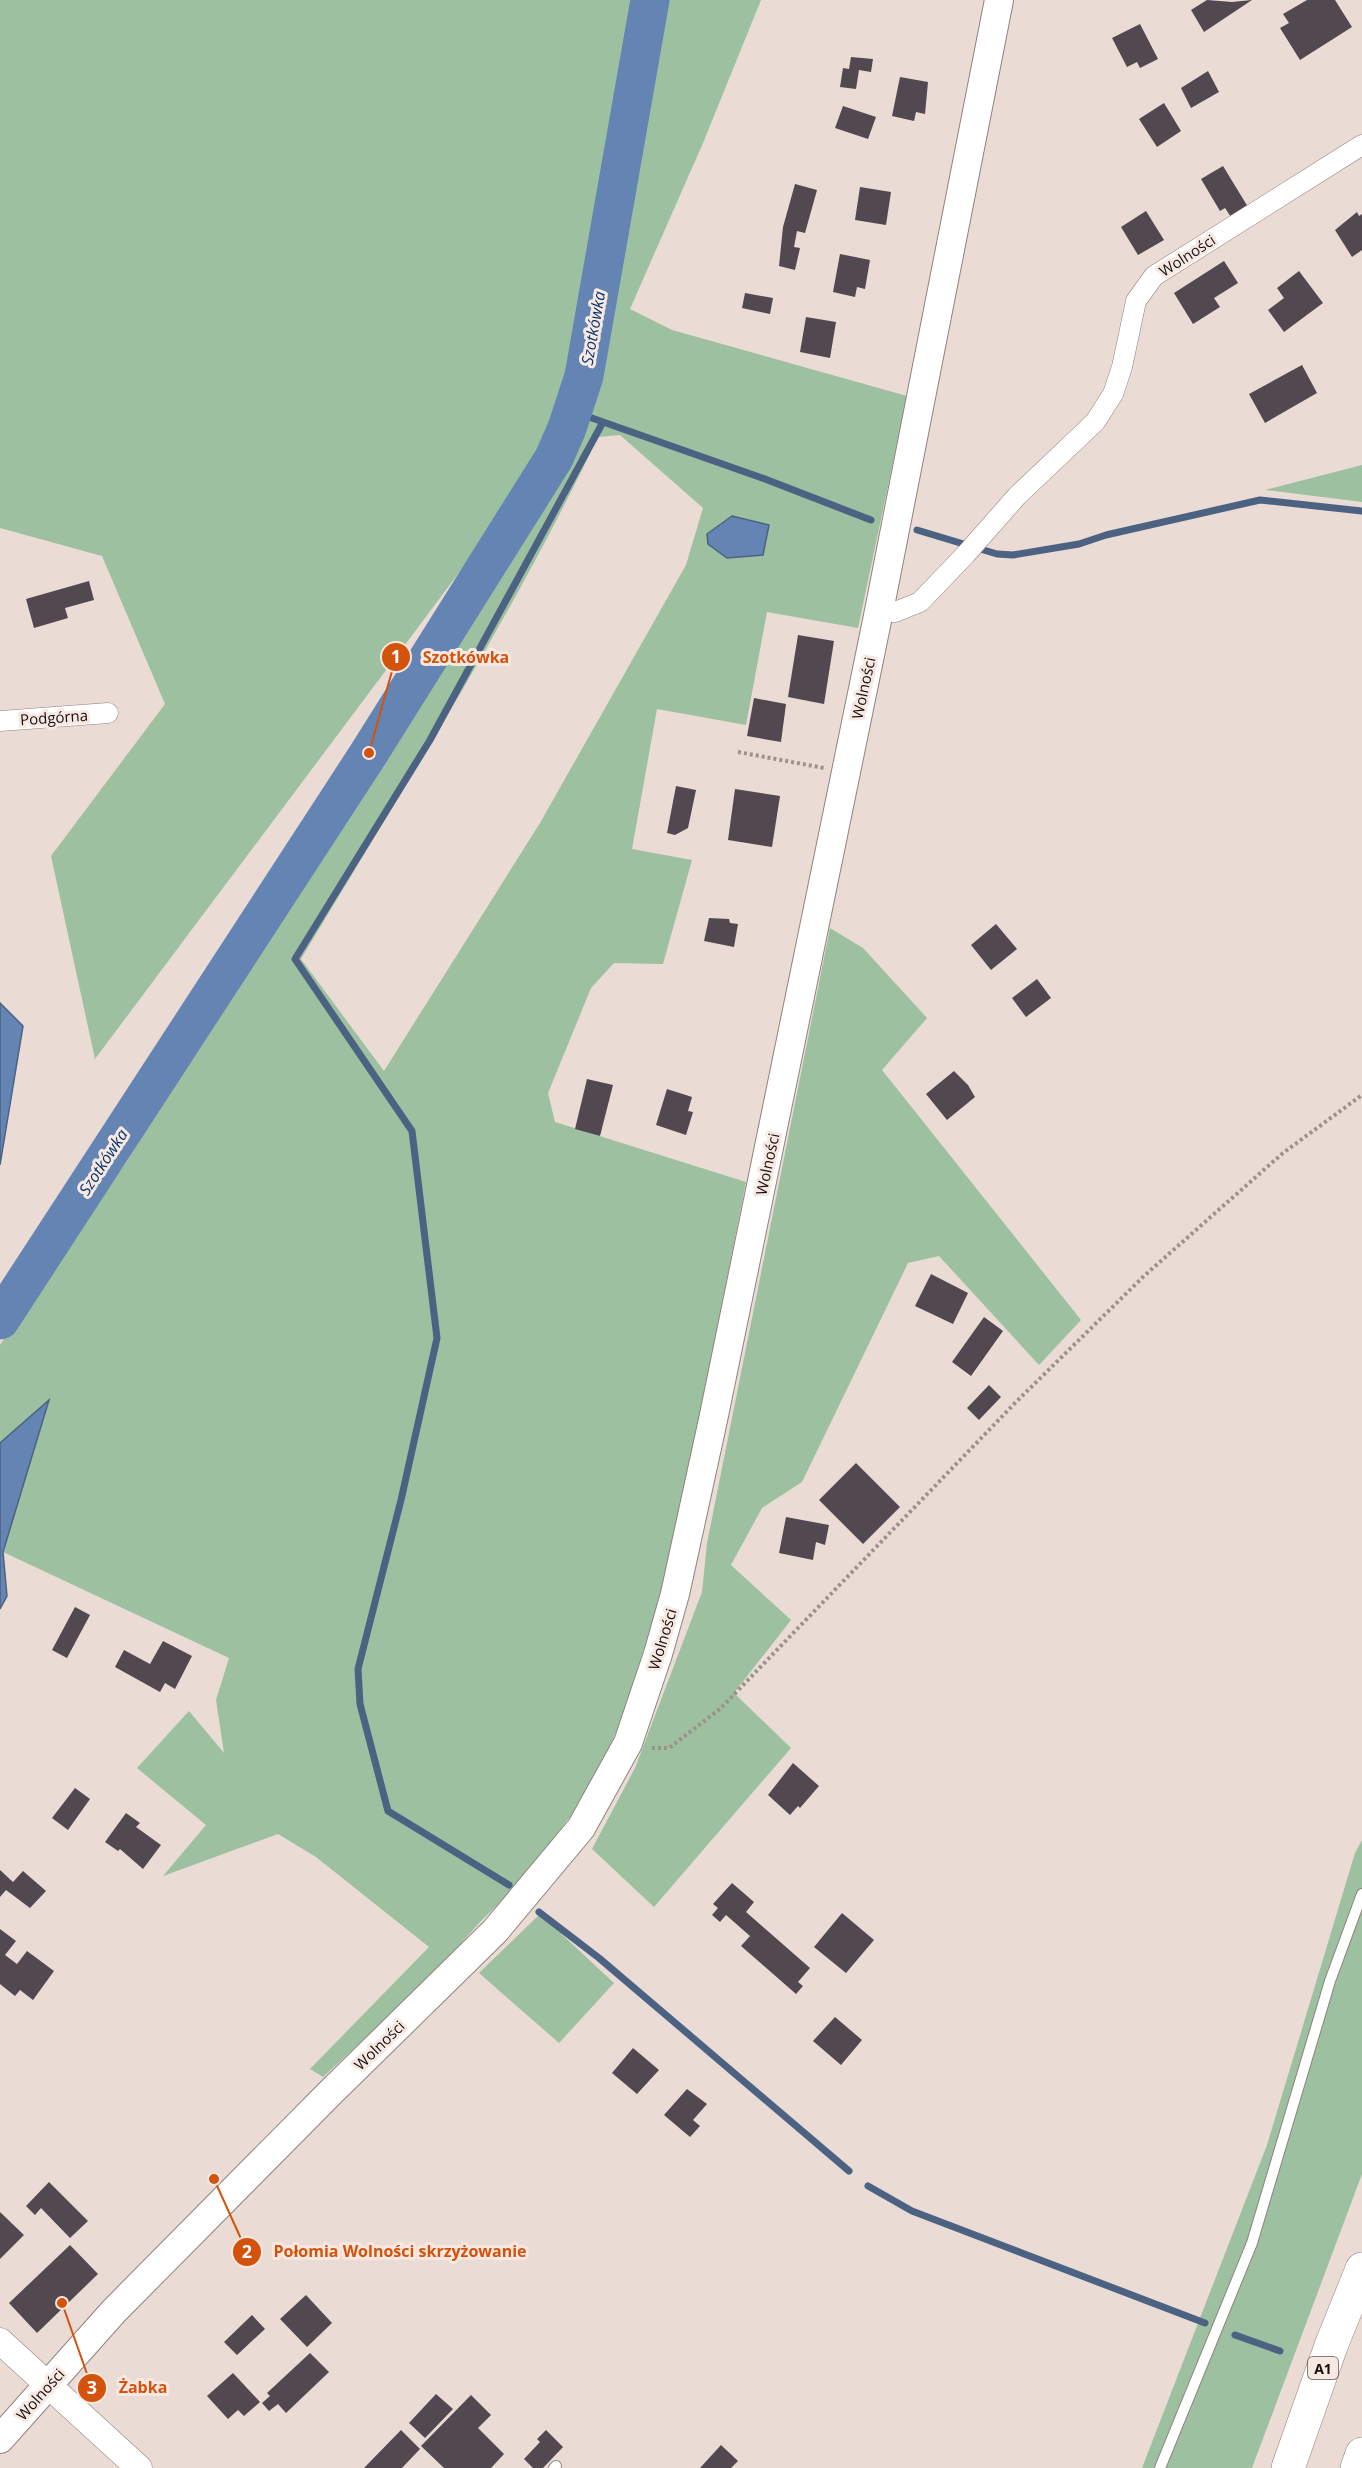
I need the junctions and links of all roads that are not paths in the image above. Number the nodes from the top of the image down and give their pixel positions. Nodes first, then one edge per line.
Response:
1 (999, 0) edge
2 (1362, 145) edge
3 (896, 610) junction
4 (108, 713) dead end
5 (0, 721) edge
6 (1362, 1894) edge
7 (1362, 2269) edge
8 (0, 2342) edge
9 (48, 2385) junction
10 (0, 2439) edge
11 (1362, 2454) edge
12 (139, 2468) edge
13 (1160, 2468) edge
14 (1288, 2468) edge
15 (1357, 2468) edge

1 - 3 main road, Wolności
2 - 3 street, Wolności
3 - 9 main road, Wolności
4 - 5 street, Podgórna
6 - 13 lane
7 - 14 highway, A1
8 - 9 street
9 - 10 main road, Wolności
9 - 12 street
11 - 15 highway

